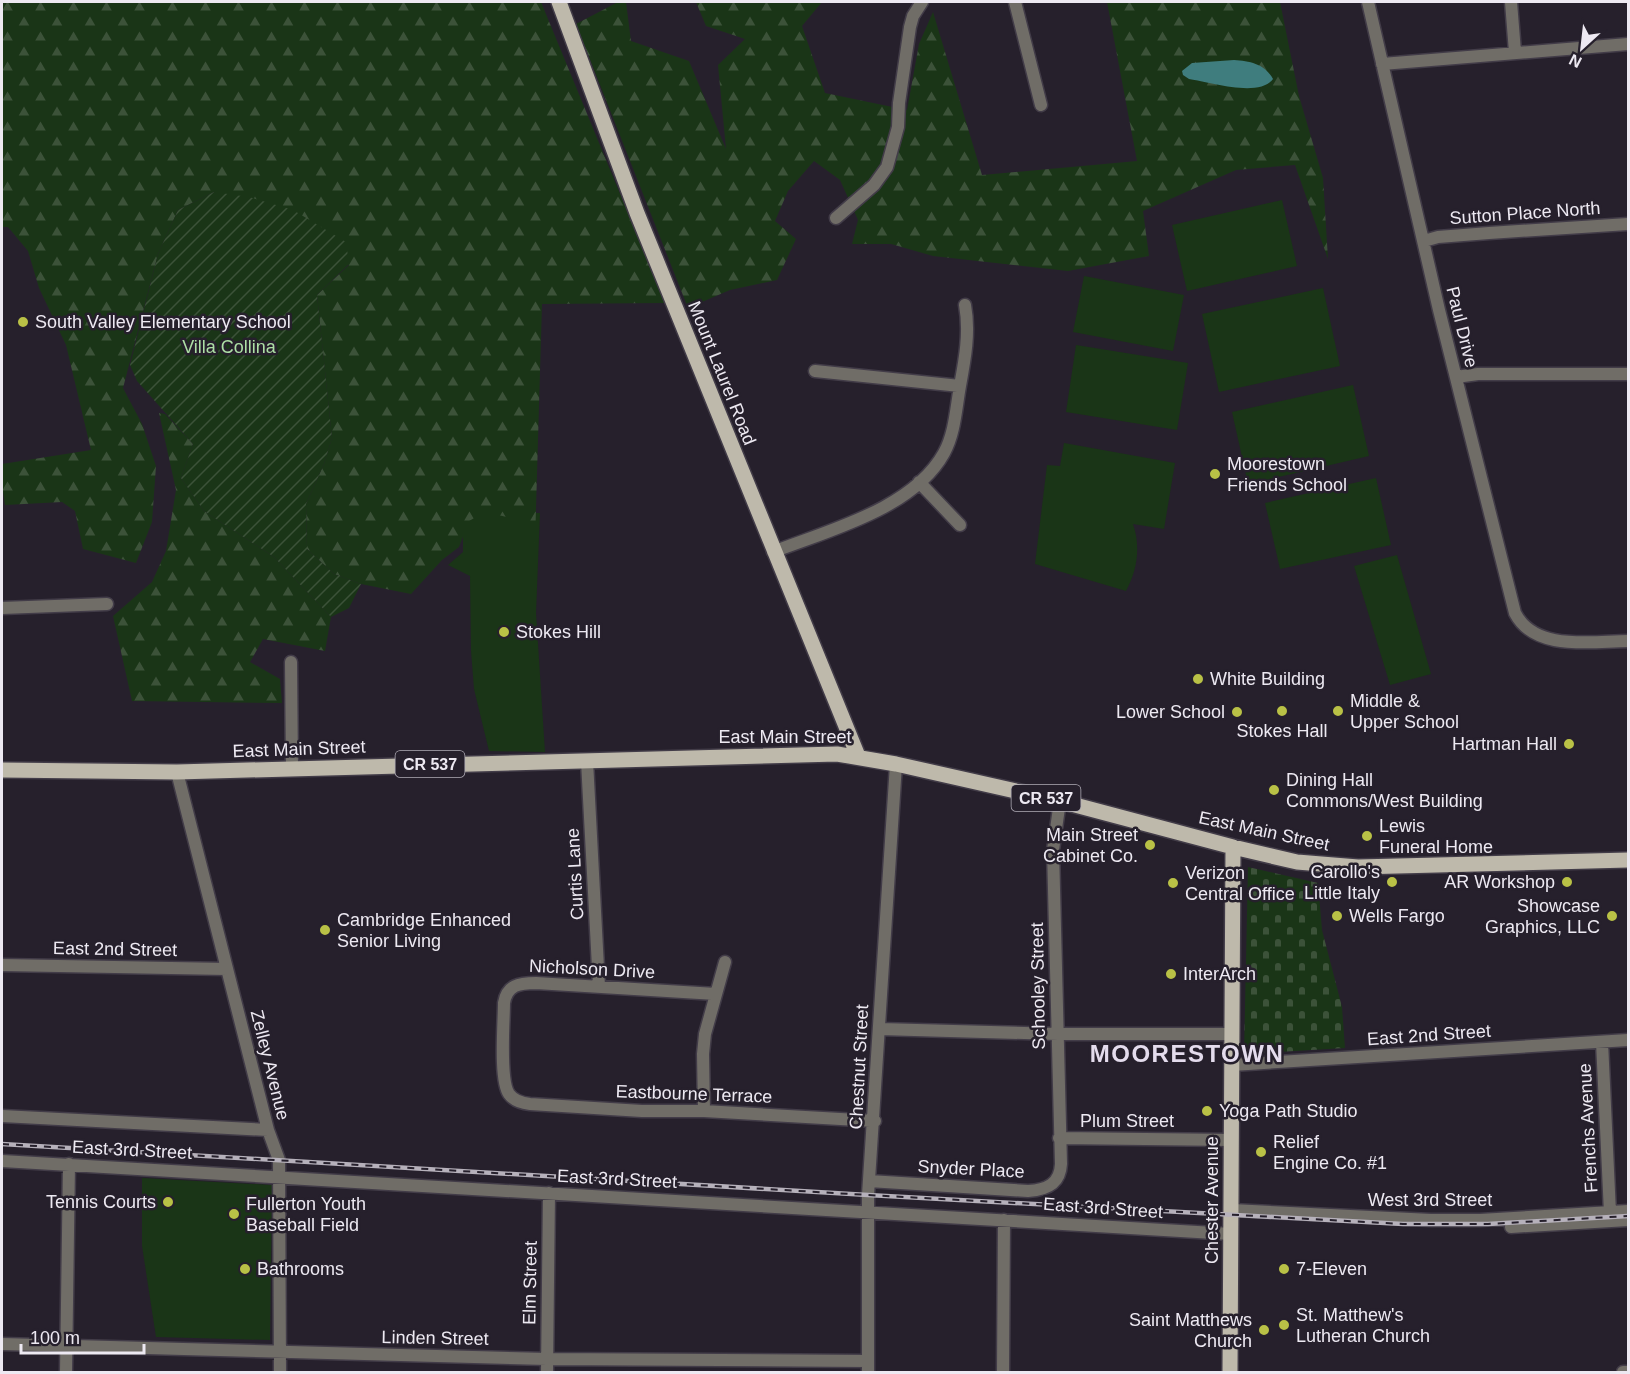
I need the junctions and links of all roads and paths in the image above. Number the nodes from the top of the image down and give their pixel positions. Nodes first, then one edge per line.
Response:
1 (559, 2) edge
2 (922, 2) edge
3 (1016, 2) edge
4 (1368, 2) edge
5 (1511, 2) edge
6 (1629, 44) edge
7 (1515, 52) junction
8 (1382, 63) junction
9 (1041, 105) dead end
10 (836, 218) dead end
11 (1629, 224) edge
12 (1424, 241) junction
13 (965, 305) dead end
14 (815, 370) dead end
15 (1629, 374) edge
16 (1456, 377) junction
17 (960, 386) junction
18 (920, 482) junction
19 (960, 525) dead end
20 (773, 552) junction
21 (107, 604) dead end
22 (2, 608) edge
23 (1629, 641) edge
24 (291, 662) dead end
25 (858, 756) junction
26 (587, 760) junction
27 (896, 764) junction
28 (292, 768) junction
29 (2, 770) edge
30 (177, 772) junction
31 (1060, 801) junction
32 (1233, 847) junction
33 (1629, 860) edge
34 (725, 962) dead end
35 (2, 965) edge
36 (227, 969) junction
37 (599, 986) junction
38 (716, 994) junction
39 (880, 1029) junction
40 (1058, 1034) junction
41 (1232, 1034) junction
42 (1629, 1040) edge
43 (1602, 1042) junction
44 (1232, 1065) junction
45 (513, 1099) joint
46 (704, 1111) junction
47 (2, 1116) edge
48 (874, 1121) junction
49 (268, 1130) junction
50 (1059, 1138) junction
51 (1231, 1140) junction
52 (2, 1161) edge
53 (69, 1164) junction
54 (1060, 1171) joint
55 (280, 1177) junction
56 (869, 1180) junction
57 (549, 1193) junction
58 (1232, 1210) junction
59 (1629, 1211) edge
60 (869, 1212) junction
61 (1610, 1213) junction
62 (1004, 1220) junction
63 (1629, 1220) edge
64 (1511, 1227) dead end
65 (1231, 1234) junction
66 (2, 1344) edge
67 (66, 1345) junction
68 (280, 1352) junction
69 (547, 1359) junction
70 (868, 1367) edge
71 (66, 1372) edge
72 (280, 1372) edge
73 (547, 1372) edge
74 (1003, 1372) edge
75 (1230, 1372) edge
76 (1623, 1372) edge
77 (1629, 1372) edge

1 - 20 main road, Mount Laurel Road
2 - 10 street
3 - 9 street
4 - 8 street, Paul Drive
5 - 7 street
6 - 7 street
7 - 8 street
8 - 12 street, Paul Drive
11 - 12 street, Sutton Place North
12 - 16 street, Paul Drive
13 - 17 street
14 - 17 street
15 - 16 street
16 - 23 street, Paul Drive
17 - 18 street
18 - 19 street
18 - 20 street
20 - 25 main road, Mount Laurel Road
21 - 22 street
24 - 28 street
25 - 26 main road, East Main Street / CR 537
25 - 27 main road, East Main Street / CR 537
26 - 28 main road, East Main Street / CR 537
26 - 37 street, Curtis Lane
27 - 31 main road, East Main Street / CR 537
27 - 39 street, Chestnut Street
28 - 30 main road, East Main Street / CR 537
29 - 30 main road, East Main Street / CR 537
30 - 36 street, Zelley Avenue
31 - 32 main road, East Main Street / CR 537
31 - 40 street, Schooley Street
32 - 33 main road, East Main Street / CR 537
32 - 41 main road, Chester Avenue
34 - 38 street
35 - 36 street, East 2nd Street
36 - 49 street, Zelley Avenue
37 - 38 street, Nicholson Drive
37 - 45 street, Nicholson Drive
38 - 46 street
39 - 40 street
39 - 48 street, Chestnut Street
40 - 41 street
40 - 50 street, Schooley Street
41 - 44 main road, Chester Avenue
42 - 43 street, East 2nd Street
43 - 44 street, East 2nd Street
43 - 61 street, Frenchs Avenue
44 - 51 main road, Chester Avenue
45 - 46 street, Eastbourne Terrace
46 - 48 street, Eastbourne Terrace
47 - 49 street, East 3rd Street
48 - 56 street, Chestnut Street
49 - 55 street, Zelley Avenue
50 - 51 street, Plum Street
50 - 54 street, Schooley Street
51 - 58 main road, Chester Avenue
52 - 53 street, East 3rd Street
53 - 55 street, East 3rd Street
53 - 67 street
54 - 56 street, Snyder Place
55 - 57 street, East 3rd Street
55 - 68 street, Zelley Avenue
56 - 60 street, Chestnut Street
57 - 60 street, East 3rd Street
57 - 69 street, Elm Street
58 - 61 street, West 3rd Street
58 - 65 main road, Chester Avenue
59 - 61 street, West 3rd Street
60 - 62 street, East 3rd Street
60 - 70 street, Chestnut Street
62 - 65 street, East 3rd Street
62 - 74 street
63 - 64 street, West 3rd Street
65 - 75 main road, Chester Avenue
66 - 67 street, Linden Street
67 - 68 street, Linden Street
67 - 71 street
68 - 69 street, Linden Street
68 - 72 street, Zelley Avenue
69 - 70 street, Linden Street
69 - 73 street, Elm Street
76 - 77 street

